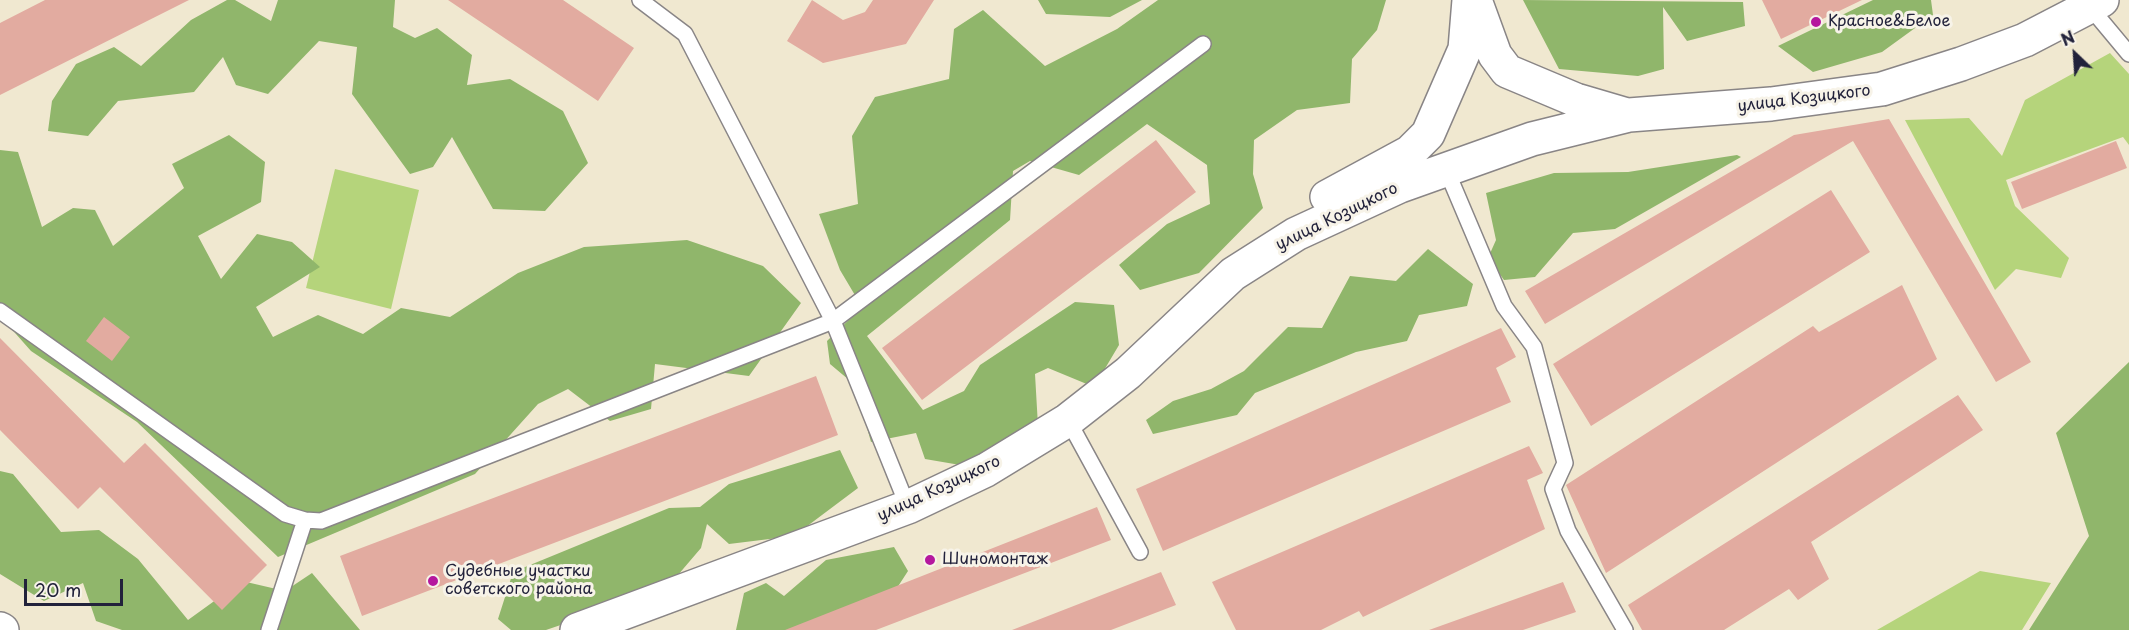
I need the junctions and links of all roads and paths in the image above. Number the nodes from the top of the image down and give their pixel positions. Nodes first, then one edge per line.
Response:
1 (640, 0) edge
2 (1469, 0) edge
3 (1475, 0) edge
4 (2096, 3) edge
5 (1203, 44) dead end
6 (2129, 54) edge
7 (1629, 116) junction
8 (1446, 169) junction
9 (1233, 274) junction
10 (0, 311) edge
11 (833, 321) junction
12 (1068, 420) junction
13 (908, 507) junction
14 (305, 520) junction
15 (1140, 552) dead end
16 (269, 630) edge
17 (577, 630) edge
18 (1625, 630) edge

1 - 11 lane
2 - 9 street
3 - 7 street
4 - 6 lane
4 - 7 street, улица Козицкого
5 - 11 lane
7 - 8 street, улица Козицкого
8 - 9 street, улица Козицкого
8 - 18 lane
9 - 12 street, улица Козицкого
10 - 14 lane
11 - 13 lane
11 - 14 lane
12 - 13 street, улица Козицкого
12 - 15 lane
13 - 17 street, улица Козицкого
14 - 16 lane

